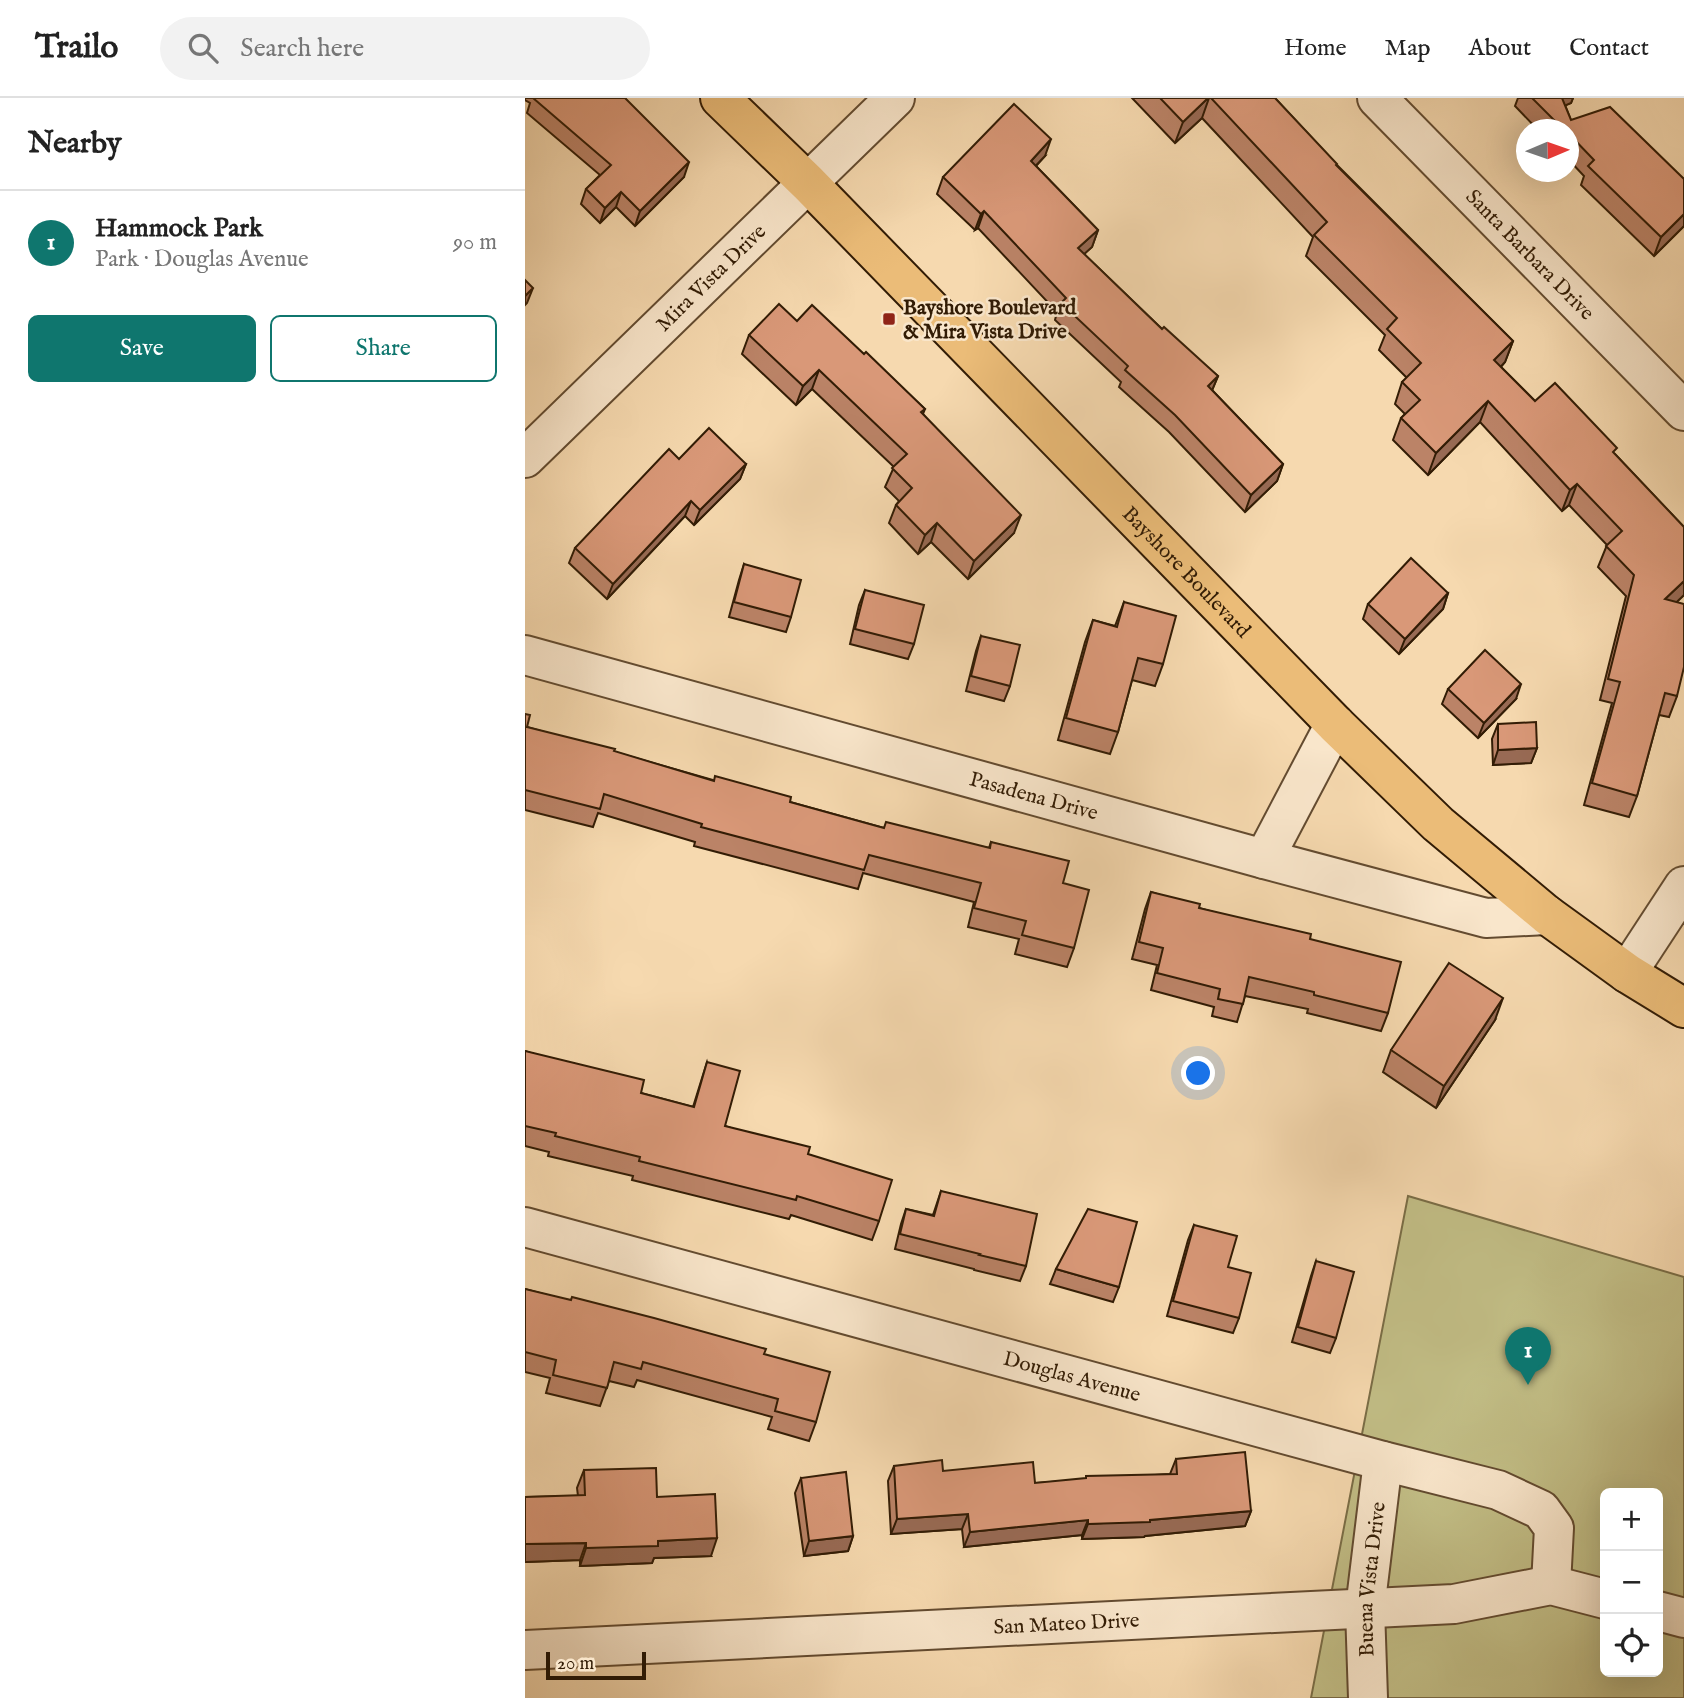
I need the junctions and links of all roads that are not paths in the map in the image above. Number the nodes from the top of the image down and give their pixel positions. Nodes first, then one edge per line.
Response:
1 (720, 98) edge
2 (895, 98) edge
3 (1377, 98) edge
4 (808, 183) junction
5 (1684, 411) edge
6 (525, 458) edge
7 (525, 655) edge
8 (1335, 724) junction
9 (1264, 859) junction
10 (1684, 886) edge
11 (1548, 915) junction
12 (1627, 973) junction
13 (1684, 1008) edge
14 (525, 1227) edge
15 (1383, 1461) junction
16 (1551, 1585) junction
17 (1600, 1597) edge
18 (1365, 1609) junction
19 (1663, 1612) edge
20 (1684, 1618) edge
21 (525, 1650) edge
22 (1368, 1698) edge

1 - 4 main road, Bayshore Boulevard
2 - 4 street, Mira Vista Drive
3 - 5 street, Santa Barbara Drive
4 - 6 street, Mira Vista Drive
4 - 8 main road, Bayshore Boulevard
7 - 9 street, Pasadena Drive
8 - 9 street
8 - 11 main road, Bayshore Boulevard
9 - 11 street, Pasadena Drive
10 - 12 street
11 - 12 main road, Bayshore Boulevard
12 - 13 main road, Bayshore Boulevard
14 - 15 street, Douglas Avenue
15 - 16 street, Douglas Avenue
15 - 18 street, Buena Vista Drive
16 - 17 street, San Mateo Drive
16 - 18 street, San Mateo Drive
18 - 21 street, San Mateo Drive
18 - 22 street, Buena Vista Drive
19 - 20 street

